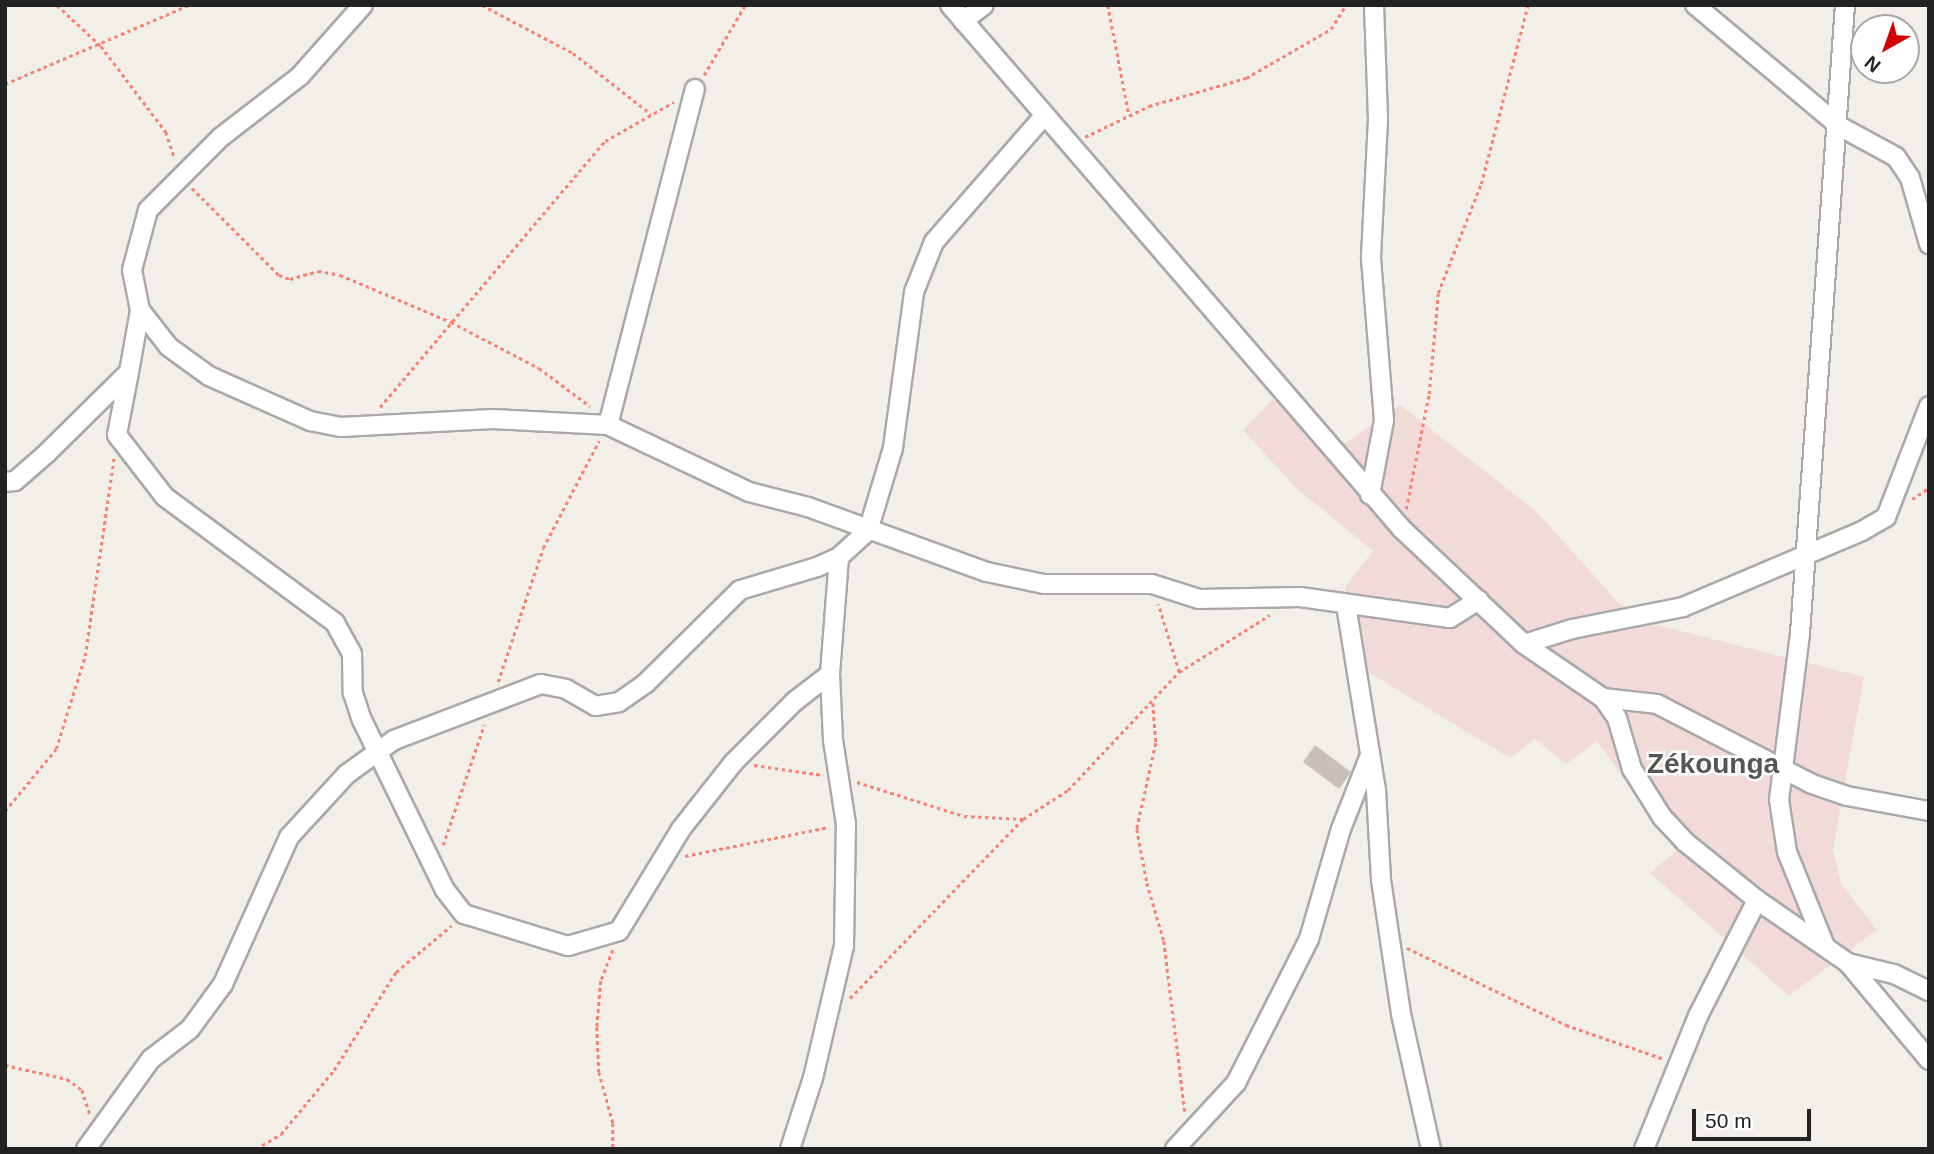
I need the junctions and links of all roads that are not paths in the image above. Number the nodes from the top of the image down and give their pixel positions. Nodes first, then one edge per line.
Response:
1 (363, 5) edge
2 (950, 5) edge
3 (984, 5) edge
4 (1374, 5) edge
5 (1695, 5) edge
6 (1845, 5) edge
7 (963, 21) junction
8 (695, 89) road end
9 (1044, 117) junction
10 (1839, 126) junction
11 (1929, 244) edge
12 (140, 310) junction
13 (129, 372) junction
14 (1929, 406) edge
15 (604, 425) junction
16 (5, 482) edge
17 (1370, 495) junction
18 (867, 531) junction
19 (1805, 556) junction
20 (839, 557) junction
21 (1479, 600) junction
22 (1346, 605) junction
23 (1524, 644) junction
24 (830, 674) junction
25 (1603, 698) junction
26 (379, 749) junction
27 (1370, 755) junction
28 (1782, 766) junction
29 (1929, 811) edge
30 (1757, 900) junction
31 (1825, 946) junction
32 (1847, 963) junction
33 (1929, 991) edge
34 (1929, 1060) edge
35 (87, 1149) edge
36 (790, 1149) edge
37 (1175, 1149) edge
38 (1431, 1149) edge
39 (1644, 1149) edge

1 - 12 street
2 - 7 street
3 - 7 street
4 - 17 street
5 - 10 street
6 - 10 street
7 - 9 street
8 - 15 street
9 - 17 street
9 - 18 street
10 - 11 street
10 - 19 street
12 - 13 street
12 - 15 street
13 - 16 street
13 - 26 street
14 - 19 street
15 - 18 street
17 - 21 street
18 - 20 street
18 - 22 street
19 - 23 street
19 - 28 street
20 - 24 street
20 - 26 street
21 - 22 street
21 - 23 street
22 - 27 street
23 - 25 street
24 - 26 street
24 - 36 street
25 - 28 street
25 - 30 street
26 - 35 street
27 - 37 street
27 - 38 street
28 - 29 street
28 - 31 street
30 - 31 street
30 - 39 street
31 - 32 street
32 - 33 street
32 - 34 street

